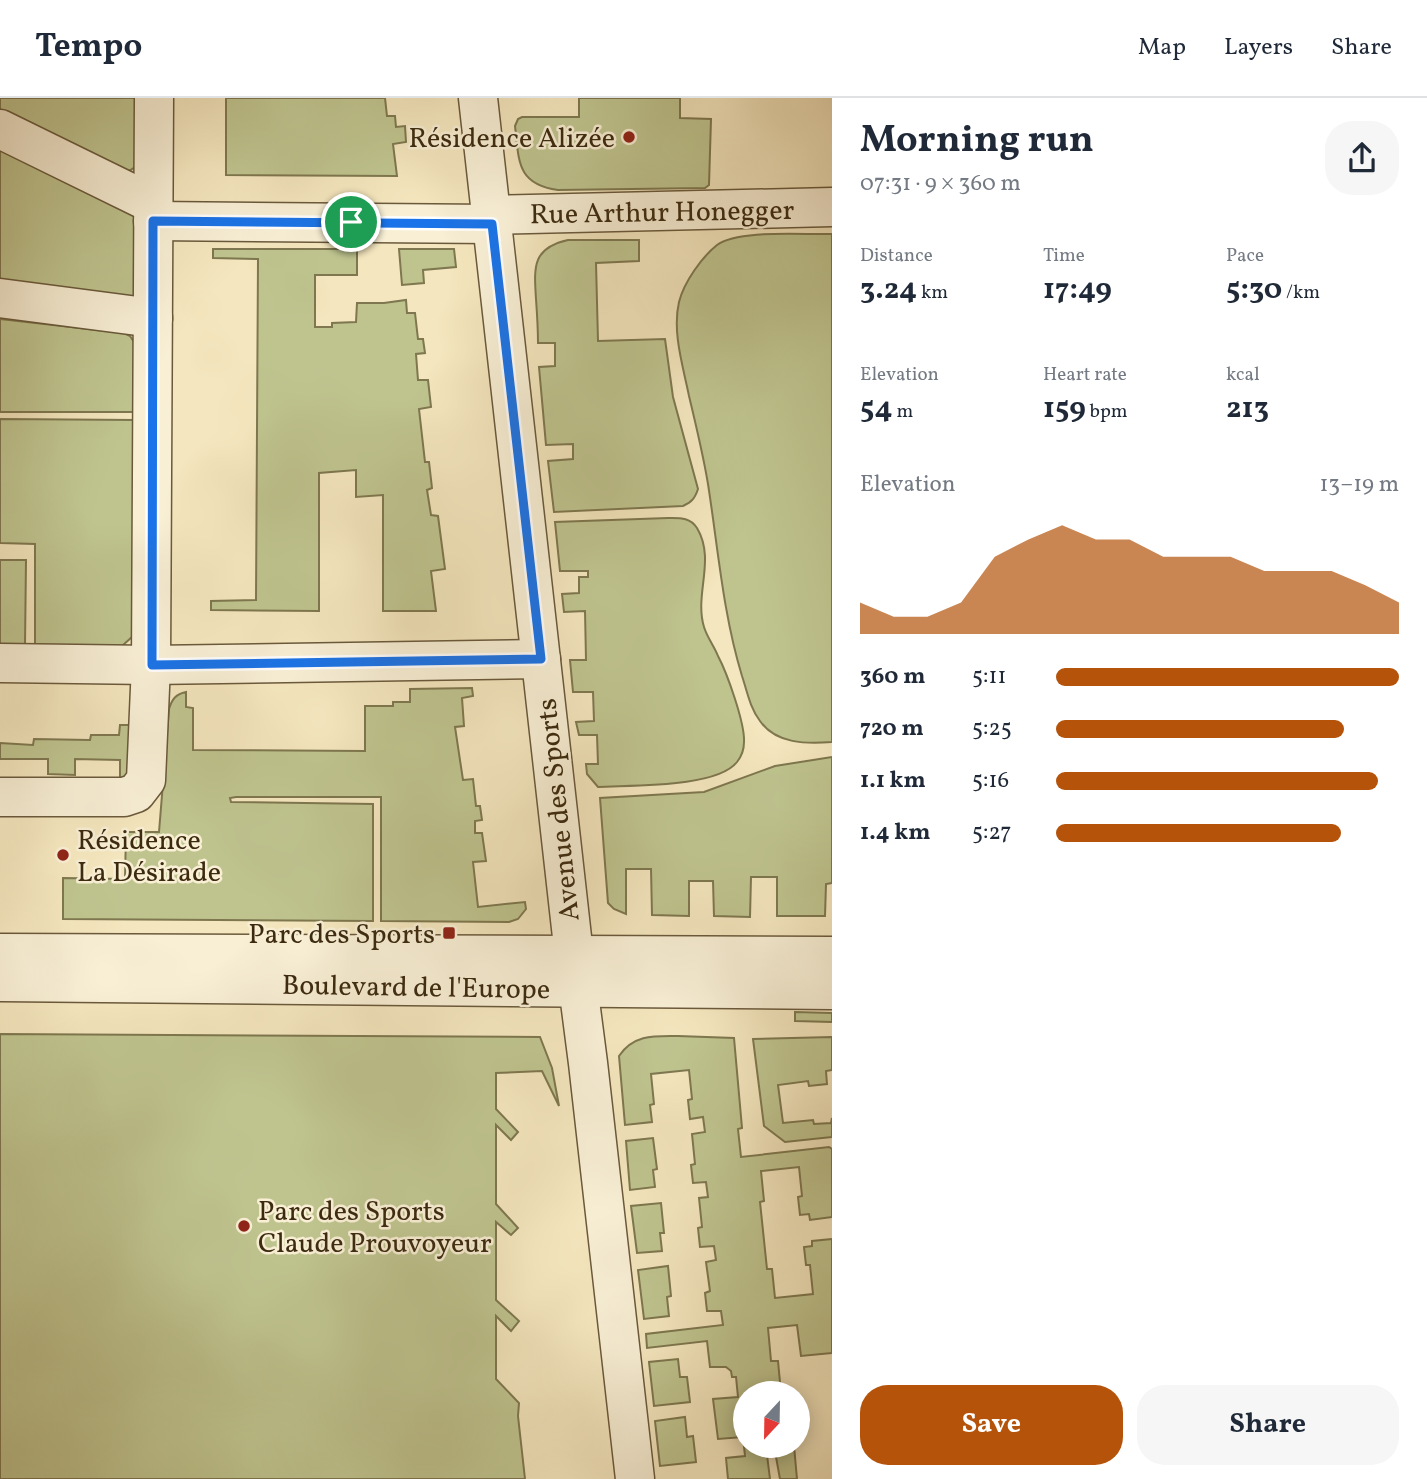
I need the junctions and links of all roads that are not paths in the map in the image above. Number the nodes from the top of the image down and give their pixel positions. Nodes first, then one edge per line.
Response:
1 (154, 98) edge
2 (478, 98) edge
3 (0, 129) edge
4 (832, 207) edge
5 (153, 212) junction
6 (492, 220) junction
7 (0, 298) edge
8 (153, 318) junction
9 (541, 659) junction
10 (0, 663) edge
11 (152, 665) junction
12 (0, 797) edge
13 (0, 953) edge
14 (832, 956) edge
15 (576, 971) junction
16 (0, 982) edge
17 (832, 990) edge
18 (635, 1479) edge

1 - 5 street
2 - 6 street, Avenue des Sports
3 - 5 street
4 - 6 street, Rue Arthur Honegger
5 - 6 street, Rue Arthur Honegger
5 - 8 street
6 - 9 street, Avenue des Sports
7 - 8 street
8 - 11 street
9 - 11 street
9 - 15 street, Avenue des Sports
10 - 11 street
11 - 12 street
13 - 15 street, Boulevard de l'Europe
14 - 15 street, Boulevard de l'Europe
15 - 16 street, Boulevard de l'Europe
15 - 17 street, Boulevard de l'Europe
15 - 18 street, Avenue des Sports

